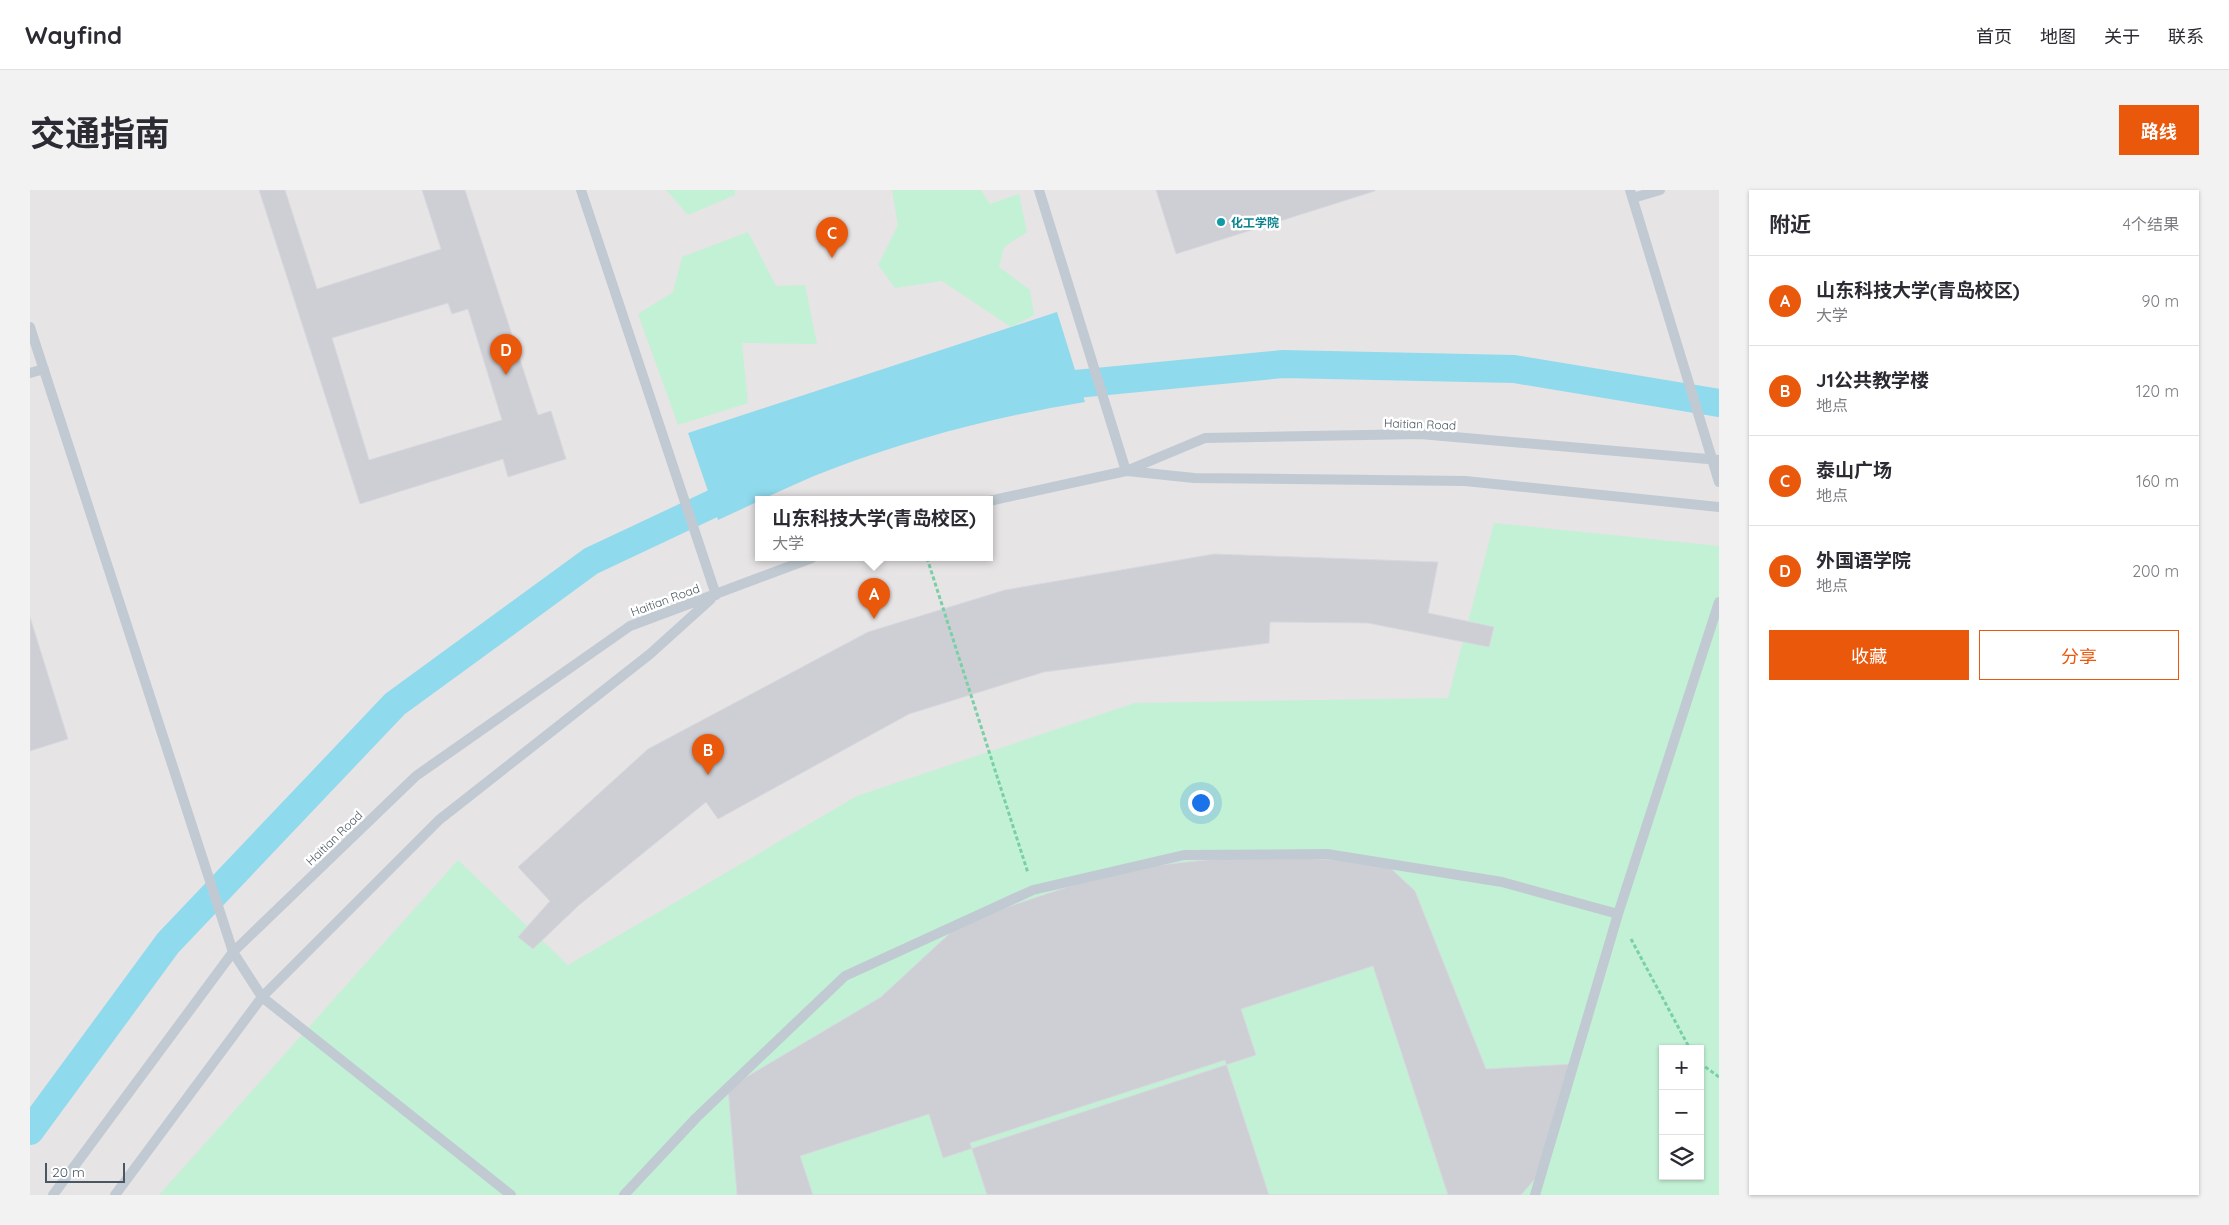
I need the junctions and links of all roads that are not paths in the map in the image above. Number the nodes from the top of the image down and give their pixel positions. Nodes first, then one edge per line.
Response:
1 (581, 190) edge
2 (1039, 190) edge
3 (1660, 190) edge
4 (1631, 194) edge
5 (30, 327) edge
6 (44, 369) junction
7 (30, 373) edge
8 (1716, 460) edge
9 (1126, 470) junction
10 (1719, 482) edge
11 (993, 500) edge
12 (1719, 507) edge
13 (804, 561) edge
14 (716, 595) junction
15 (1719, 602) edge
16 (1618, 914) junction
17 (233, 952) junction
18 (262, 997) junction
19 (53, 1195) edge
20 (115, 1195) edge
21 (511, 1195) edge
22 (624, 1195) edge
23 (1535, 1195) edge

1 - 14 lane
2 - 9 lane
3 - 4 lane
4 - 8 lane
5 - 6 lane
6 - 7 lane
6 - 17 lane
8 - 9 lane, Haitian Road
8 - 10 lane
9 - 11 lane, Haitian Road
9 - 12 lane, Haitian Road
13 - 14 lane, Haitian Road
14 - 17 lane, Haitian Road
14 - 18 lane, Haitian Road
15 - 16 lane
16 - 22 lane
16 - 23 lane
17 - 18 lane
17 - 19 lane, Haitian Road
18 - 20 lane, Haitian Road
18 - 21 lane

